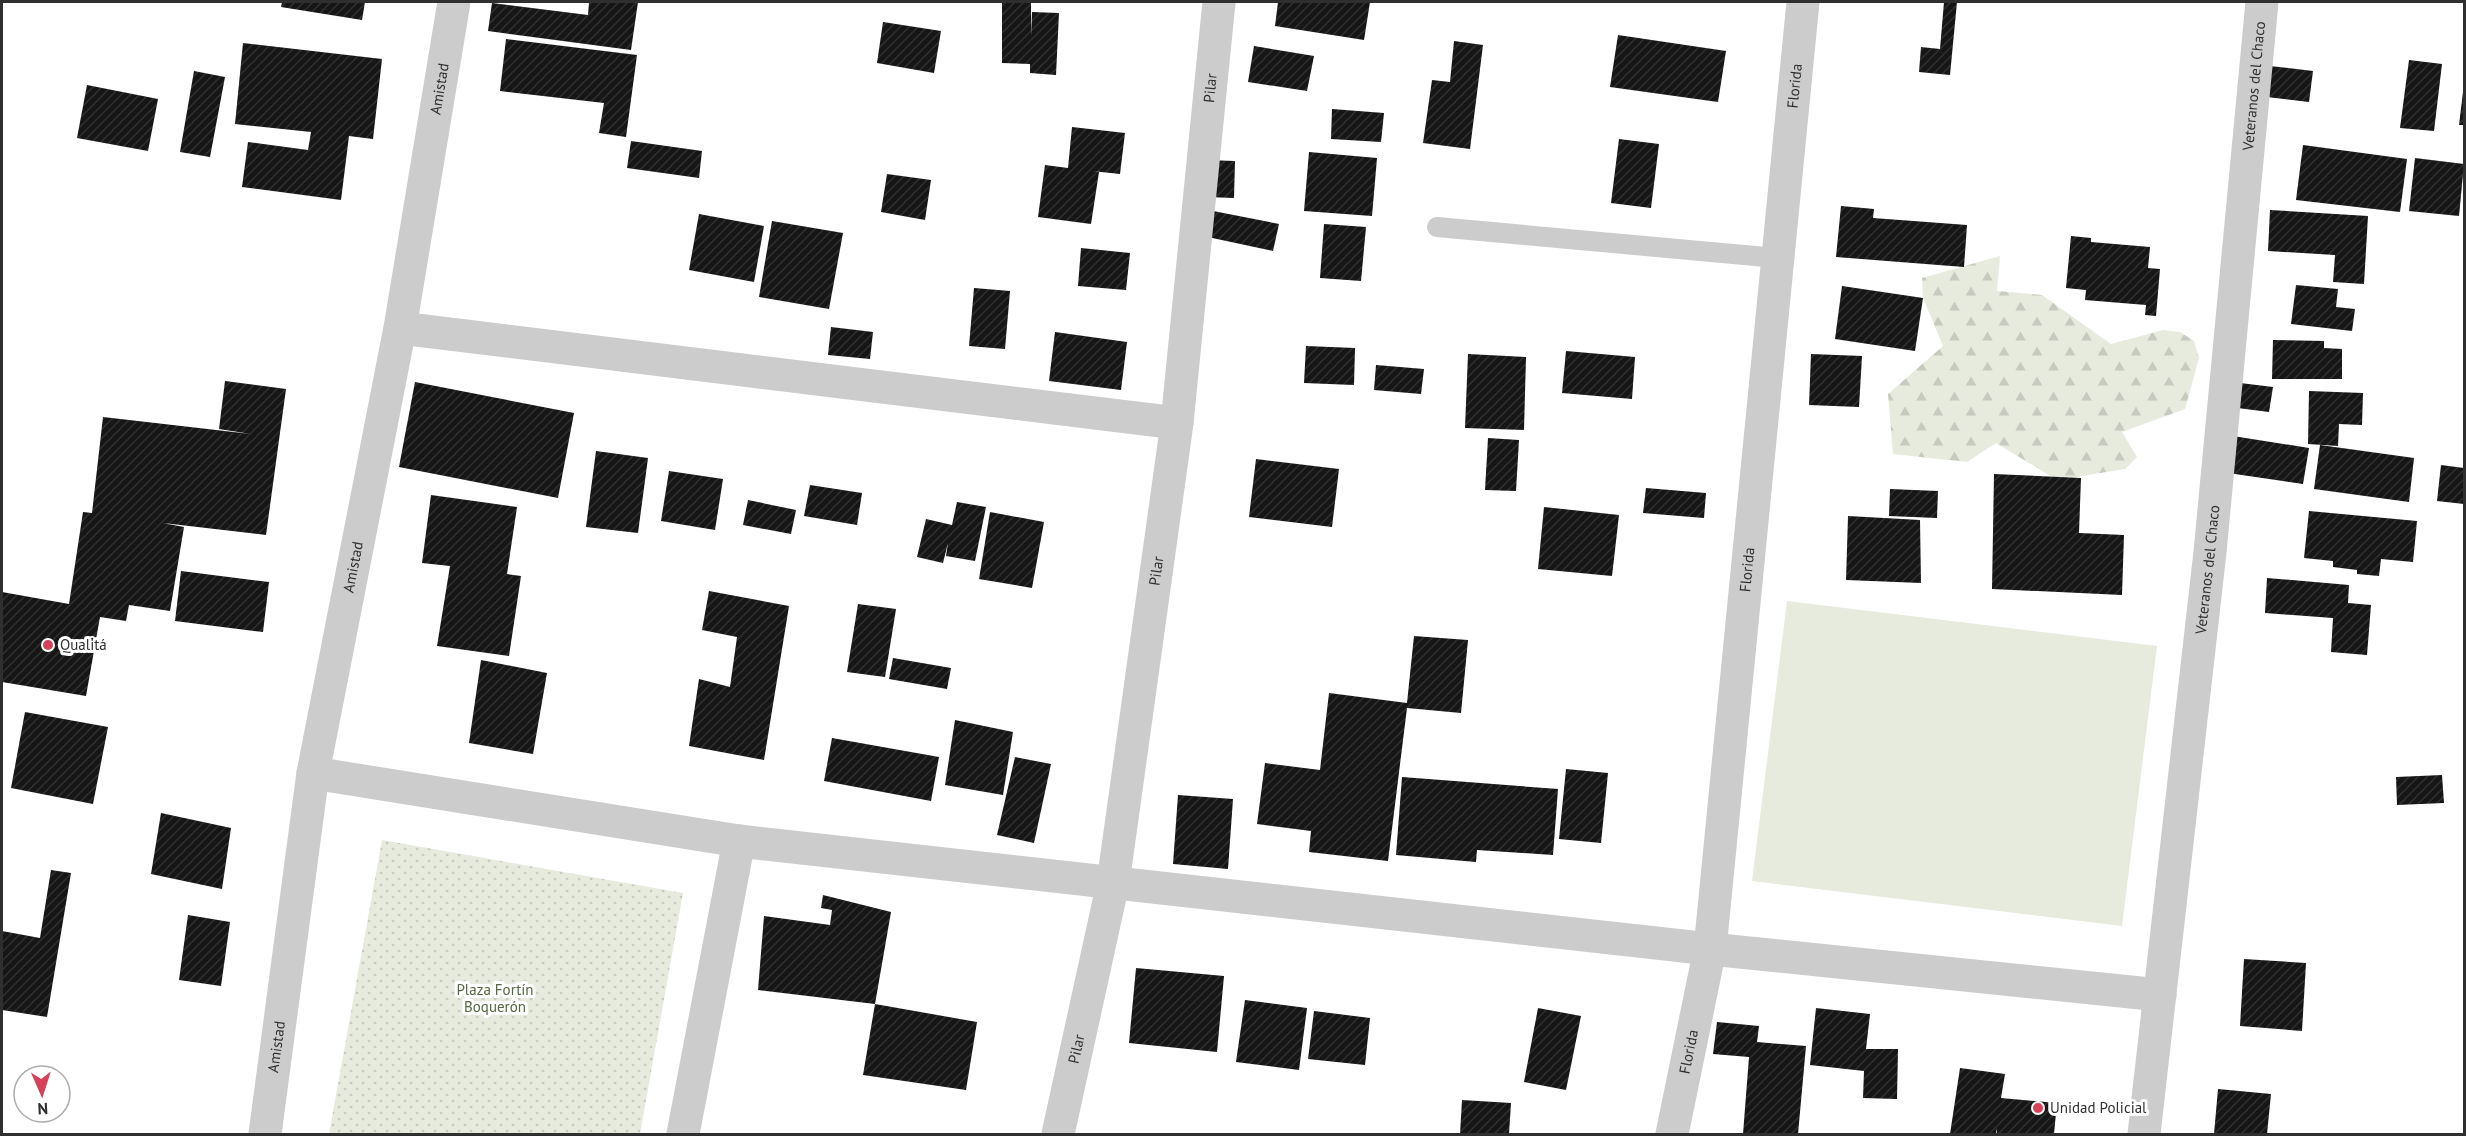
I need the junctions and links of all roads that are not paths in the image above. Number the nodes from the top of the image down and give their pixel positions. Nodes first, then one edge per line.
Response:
1 (454, 2) edge
2 (1219, 2) edge
3 (1803, 2) edge
4 (2262, 2) edge
5 (1437, 228) dead end
6 (1777, 258) junction
7 (400, 328) junction
8 (1177, 423) junction
9 (313, 773) junction
10 (739, 841) junction
11 (1113, 883) junction
12 (1710, 949) junction
13 (2160, 994) junction
14 (265, 1134) edge
15 (683, 1134) edge
16 (1058, 1134) edge
17 (1672, 1134) edge
18 (2144, 1134) edge

1 - 7 street, Amistad
2 - 8 street, Pilar
3 - 6 street, Florida
4 - 13 street, Veteranos del Chaco
5 - 6 lane
6 - 12 street, Florida
7 - 8 street
7 - 9 street, Amistad
8 - 11 street, Pilar
9 - 10 street
9 - 14 street, Amistad
10 - 11 street
10 - 15 street
11 - 12 street
11 - 16 street, Pilar
12 - 13 street
12 - 17 street, Florida
13 - 18 street, Veteranos del Chaco

